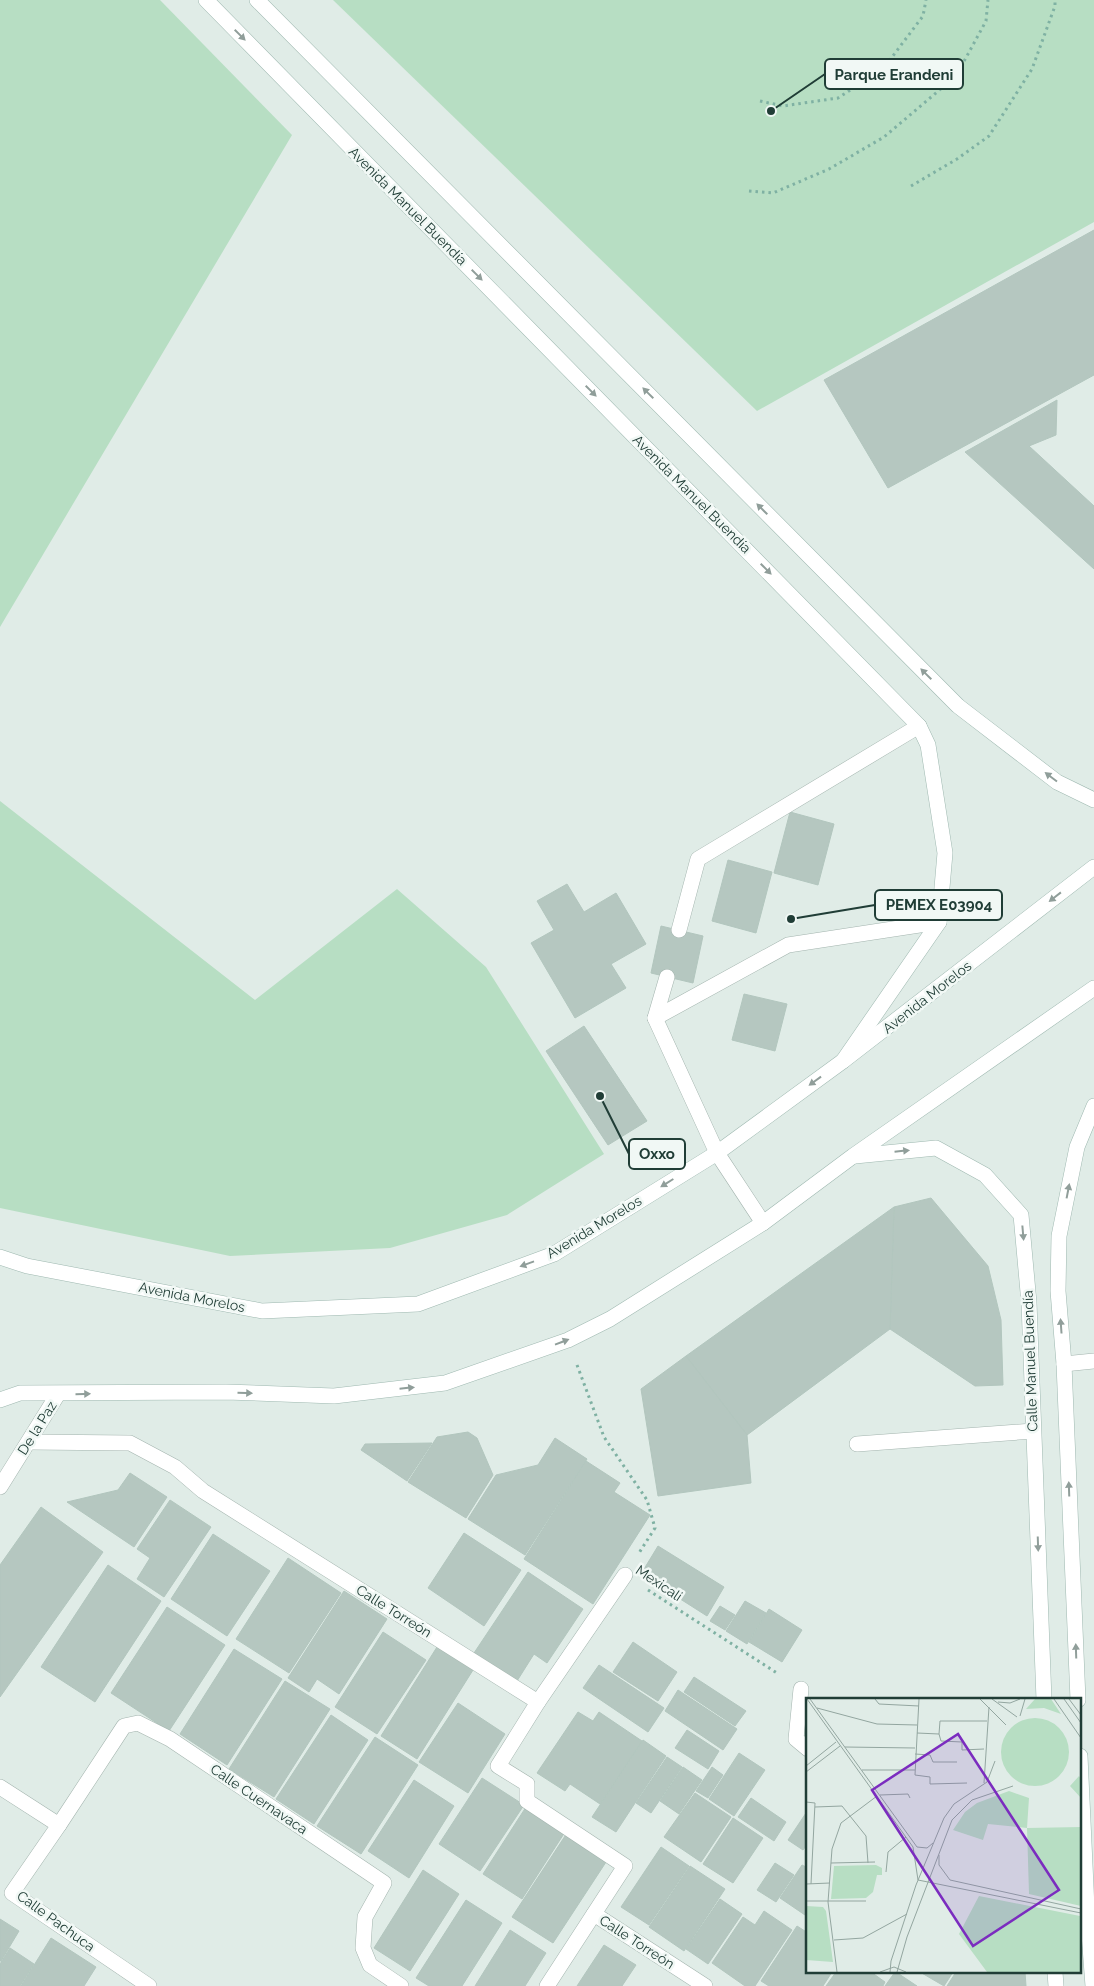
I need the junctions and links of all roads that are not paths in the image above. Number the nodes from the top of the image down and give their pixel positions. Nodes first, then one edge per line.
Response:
1 (206, 0) edge
2 (257, 0) edge
3 (919, 726) junction
4 (1094, 800) edge
5 (1094, 867) edge
6 (939, 922) junction
7 (679, 930) dead end
8 (667, 977) dead end
9 (1094, 988) edge
10 (654, 1018) junction
11 (843, 1061) junction
12 (1094, 1106) edge
13 (717, 1152) junction
14 (853, 1156) junction
15 (763, 1224) junction
16 (0, 1257) edge
17 (1094, 1361) edge
18 (1064, 1364) junction
19 (58, 1394) junction
20 (0, 1400) edge
21 (1033, 1431) junction
22 (30, 1442) junction
23 (857, 1444) dead end
24 (0, 1487) edge
25 (625, 1575) road end
26 (801, 1689) road end
27 (1044, 1698) edge
28 (1078, 1698) edge
29 (538, 1702) junction
30 (806, 1748) edge
31 (1082, 1786) edge
32 (0, 1787) edge
33 (59, 1825) junction
34 (1090, 1908) edge
35 (594, 1914) junction
36 (148, 1986) edge
37 (401, 1986) edge
38 (547, 1986) edge
39 (705, 1986) edge
40 (1093, 1986) edge

1 -> 3 street, Avenida Manuel Buendía
4 -> 2 street
3 - 6 street, Avenida Manuel Buendía
3 - 7 street
5 -> 11 street, Avenida Morelos
6 - 10 street
6 - 11 street, Avenida Manuel Buendía
8 - 10 street
9 - 14 street
10 - 13 street
11 -> 13 street, Avenida Morelos
18 -> 12 street
13 - 15 street
13 -> 16 street, Avenida Morelos
14 - 15 street
14 -> 21 street, Calle Manuel Buendía
19 -> 15 street
17 - 18 street
28 -> 18 street
19 - 20 street
19 - 22 street, De la Paz
21 - 23 street
21 -> 27 street, Calle Manuel Buendía
22 - 24 street, De la Paz
22 - 29 street, Calle Torreón
25 - 29 street
26 - 30 street
29 - 35 street
31 - 34 street
32 - 33 street
33 - 36 street, Calle Pachuca
33 - 37 street, Calle Cuernavaca
34 - 40 street
35 - 38 street
35 - 39 street, Calle Torreón

